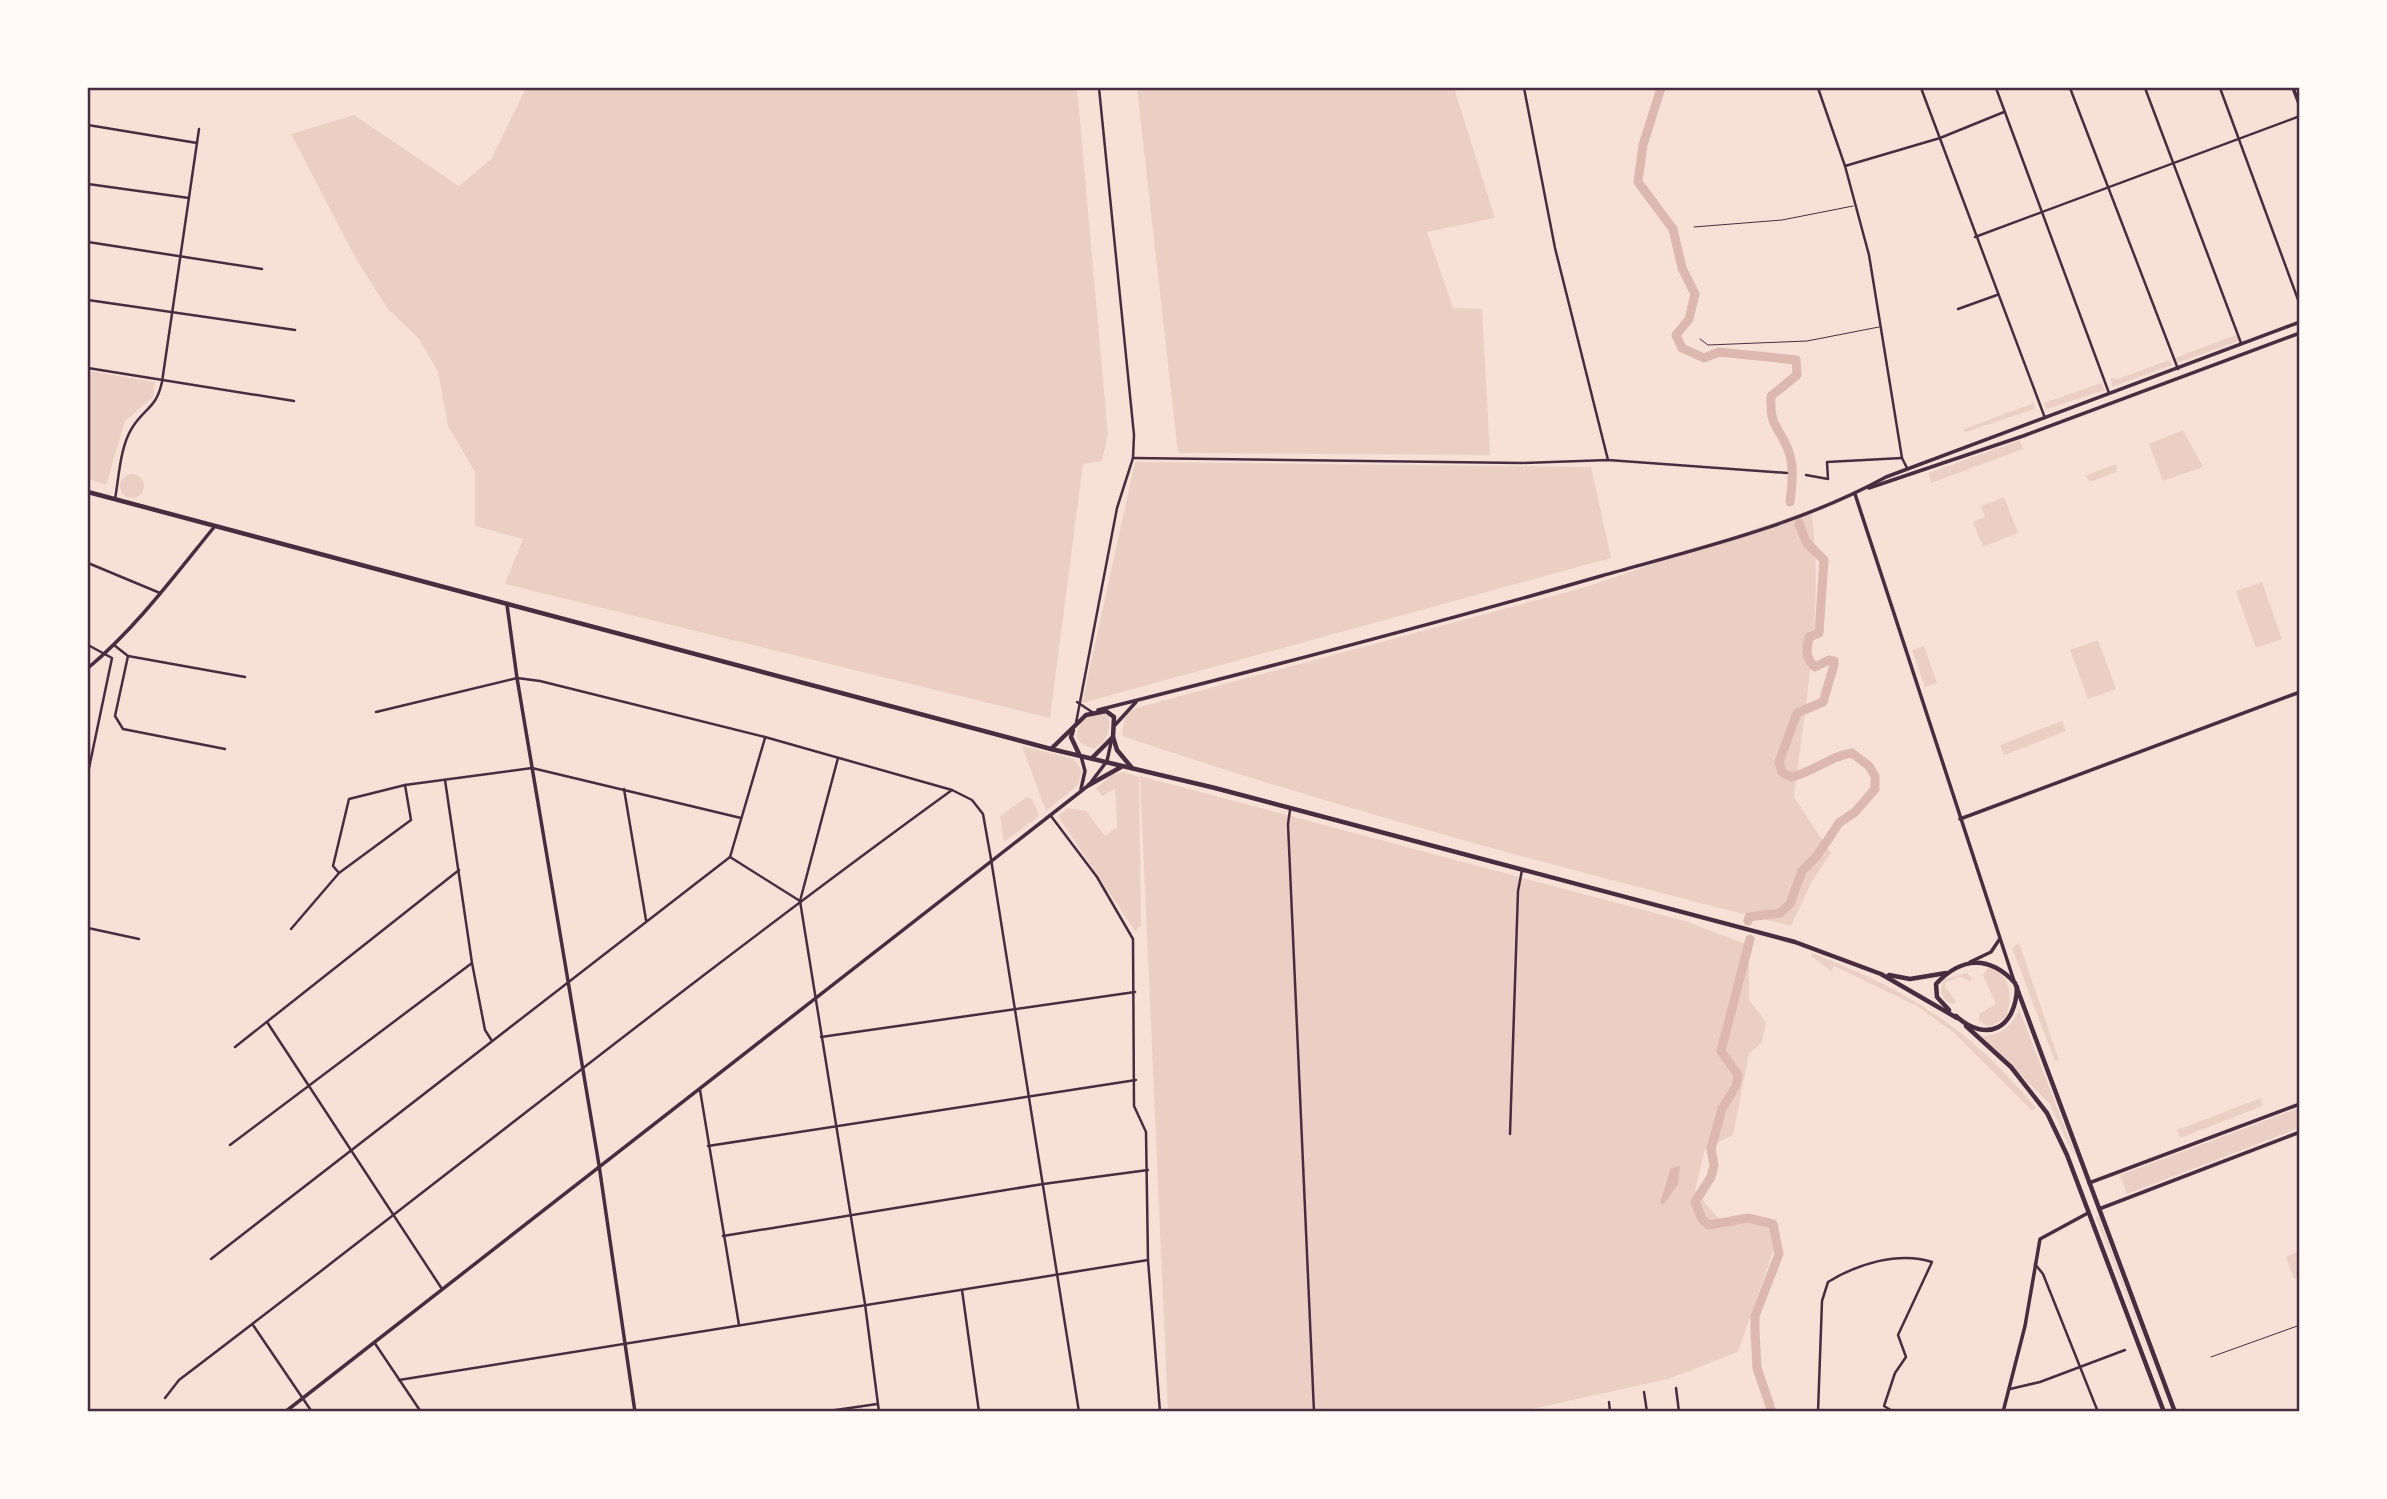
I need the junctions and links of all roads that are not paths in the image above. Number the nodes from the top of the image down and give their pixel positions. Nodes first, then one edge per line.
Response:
1 (1099, 88) edge
2 (1524, 88) edge
3 (1818, 88) edge
4 (1921, 88) edge
5 (1996, 88) edge
6 (2070, 88) edge
7 (2145, 88) edge
8 (2220, 88) edge
9 (2293, 88) edge
10 (2300, 106) edge
11 (2005, 112) junction
12 (2300, 116) edge
13 (88, 125) edge
14 (199, 129) dead end
15 (1940, 138) junction
16 (2239, 139) junction
17 (197, 143) junction
18 (2172, 163) junction
19 (1845, 166) junction
20 (88, 184) edge
21 (2107, 186) junction
22 (188, 198) junction
23 (1855, 206) junction
24 (2044, 212) junction
25 (1694, 227) dead end
26 (1975, 237) junction
27 (88, 242) edge
28 (179, 258) junction
29 (262, 269) dead end
30 (1997, 295) junction
31 (88, 300) edge
32 (2300, 305) edge
33 (1958, 309) dead end
34 (172, 312) junction
35 (2300, 322) edge
36 (1879, 327) junction
37 (295, 330) dead end
38 (2300, 333) edge
39 (1700, 339) dead end
40 (2241, 345) junction
41 (88, 368) edge
42 (2178, 369) junction
43 (162, 382) junction
44 (2109, 393) junction
45 (294, 401) dead end
46 (2074, 406) junction
47 (2077, 416) junction
48 (2045, 418) junction
49 (1133, 458) junction
50 (1902, 458) junction
51 (1608, 460) junction
52 (1908, 468) junction
53 (1787, 473) dead end
54 (1806, 475) dead end
55 (1861, 491) junction
56 (88, 492) edge
57 (1855, 494) junction
58 (115, 500) junction
59 (215, 527) junction
60 (88, 563) edge
61 (160, 593) junction
62 (507, 605) junction
63 (88, 645) edge
64 (113, 645) junction
65 (107, 652) junction
66 (128, 656) junction
67 (88, 668) edge
68 (245, 677) dead end
69 (517, 678) junction
70 (2300, 692) edge
71 (1138, 701) junction
72 (1077, 702) junction
73 (1095, 711) junction
74 (376, 712) dead end
75 (1115, 725) junction
76 (1074, 727) junction
77 (765, 737) junction
78 (1112, 737) junction
79 (225, 749) dead end
80 (1051, 749) junction
81 (1080, 755) junction
82 (838, 757) junction
83 (1091, 758) junction
84 (1107, 761) junction
85 (532, 768) junction
86 (1132, 768) junction
87 (88, 773) edge
88 (445, 779) junction
89 (405, 785) junction
90 (1089, 785) junction
91 (624, 788) junction
92 (952, 790) junction
93 (1080, 792) junction
94 (1290, 810) junction
95 (1050, 815) junction
96 (741, 818) junction
97 (1959, 819) junction
98 (730, 857) junction
99 (991, 859) junction
100 (459, 870) junction
101 (1522, 870) junction
102 (339, 873) junction
103 (800, 901) junction
104 (646, 920) junction
105 (88, 928) edge
106 (291, 929) dead end
107 (139, 939) dead end
108 (1999, 939) junction
109 (472, 963) junction
110 (1962, 967) junction
111 (1953, 970) junction
112 (1881, 974) junction
113 (568, 983) junction
114 (2016, 985) junction
115 (1135, 992) junction
116 (816, 995) junction
117 (1015, 1007) junction
118 (1959, 1019) junction
119 (267, 1022) junction
120 (821, 1037) junction
121 (492, 1041) junction
122 (235, 1047) dead end
123 (582, 1067) junction
124 (1136, 1080) junction
125 (309, 1087) junction
126 (699, 1087) junction
127 (1028, 1096) junction
128 (2300, 1104) edge
129 (834, 1128) junction
130 (2300, 1132) edge
131 (1510, 1134) dead end
132 (230, 1145) dead end
133 (709, 1146) junction
134 (351, 1151) junction
135 (2078, 1154) junction
136 (2067, 1155) junction
137 (599, 1165) junction
138 (1148, 1170) junction
139 (2089, 1183) junction
140 (1043, 1184) junction
141 (2079, 1187) junction
142 (2099, 1209) junction
143 (2088, 1213) junction
144 (394, 1216) junction
145 (849, 1217) junction
146 (723, 1236) junction
147 (211, 1259) dead end
148 (1148, 1260) junction
149 (2035, 1264) junction
150 (1057, 1273) junction
151 (442, 1289) junction
152 (962, 1289) junction
153 (865, 1304) junction
154 (253, 1325) junction
155 (739, 1325) junction
156 (2300, 1325) edge
157 (374, 1342) junction
158 (624, 1343) junction
159 (2124, 1350) dead end
160 (2211, 1357) dead end
161 (2080, 1366) junction
162 (399, 1380) junction
163 (1676, 1388) dead end
164 (2010, 1389) junction
165 (1644, 1392) dead end
166 (164, 1398) dead end
167 (303, 1398) junction
168 (1609, 1402) dead end
169 (877, 1404) junction
170 (285, 1412) edge
171 (312, 1412) edge
172 (421, 1412) edge
173 (635, 1412) edge
174 (822, 1412) edge
175 (879, 1412) edge
176 (979, 1412) edge
177 (1079, 1412) edge
178 (1160, 1412) edge
179 (1314, 1412) edge
180 (1610, 1412) edge
181 (1647, 1412) edge
182 (1679, 1412) edge
183 (1818, 1412) edge
184 (1894, 1412) edge
185 (2003, 1412) edge
186 (2098, 1412) edge
187 (2164, 1412) edge
188 (2175, 1412) edge

1 - 49 street
2 - 51 street
3 - 19 street
4 - 15 street
5 - 11 street
6 - 21 street
7 - 18 street
8 - 16 street
9 - 10 main road
11 - 15 street
11 - 24 street
12 - 16 street
13 - 17 street
14 - 17 street
15 - 19 street
15 - 26 street
16 - 18 street
16 - 32 street
17 - 22 street
18 - 21 street
18 - 40 street
19 - 23 street
20 - 22 street
21 - 24 street
21 - 42 street
22 - 28 street
23 - 25 lane
23 - 36 street
24 - 26 street
24 - 44 street
26 - 30 street
27 - 28 street
28 - 29 street
28 - 34 street
30 - 33 street
30 - 48 street
31 - 34 street
34 - 37 street
34 - 43 street
35 - 40 main road
36 - 39 lane
36 - 50 street
38 - 47 main road
40 - 42 main road
41 - 43 street
42 - 44 main road
43 - 45 street
43 - 58 street
44 - 46 main road
46 - 47 main road
46 - 48 main road
47 - 55 main road
48 - 52 main road
49 - 51 street
49 - 72 street
50 - 52 street
50 - 54 street
51 - 53 street
52 - 55 main road
55 - 57 main road
56 - 58 main road
57 - 71 main road
57 - 97 main road
58 - 59 main road
59 - 61 main road
59 - 62 main road
60 - 61 street
61 - 64 main road
62 - 69 main road
62 - 80 main road
63 - 65 street
64 - 65 main road
64 - 66 street
65 - 67 main road
65 - 87 street
66 - 68 street
66 - 79 street
69 - 74 street
69 - 77 street
69 - 85 main road
70 - 97 main road
71 - 73 main road
71 - 75 main road
72 - 73 street
72 - 76 street
73 - 75 main road
73 - 76 main road
75 - 78 main road
76 - 80 main road
76 - 81 main road
77 - 82 street
77 - 96 street
78 - 83 main road
78 - 84 main road
78 - 86 main road
80 - 81 main road
81 - 83 main road
81 - 93 main road
82 - 92 street
82 - 103 street
83 - 84 main road
84 - 86 main road
84 - 90 main road
85 - 88 street
85 - 91 street
85 - 113 main road
86 - 90 main road
86 - 94 main road
88 - 89 street
88 - 100 street
89 - 102 street
89 - 102 street
90 - 93 main road
91 - 96 street
91 - 104 street
92 - 99 street
92 - 103 street
93 - 95 main road
94 - 101 main road
94 - 179 street
95 - 99 main road
95 - 115 street
96 - 98 street
97 - 108 main road
98 - 103 street
98 - 104 street
99 - 116 main road
99 - 117 street
100 - 109 street
100 - 119 street
101 - 112 main road
101 - 131 street
102 - 106 street
103 - 116 street
103 - 123 street
104 - 113 street
105 - 107 street
108 - 110 main road
108 - 114 main road
109 - 121 street
109 - 125 street
110 - 111 main road
110 - 114 main road
111 - 112 main road
111 - 118 main road
112 - 118 main road
113 - 121 street
113 - 123 main road
114 - 118 main road
114 - 135 main road
115 - 117 street
115 - 124 street
116 - 120 street
116 - 126 main road
117 - 120 street
117 - 127 street
118 - 136 main road
119 - 122 street
119 - 125 street
120 - 129 street
121 - 134 street
123 - 137 main road
123 - 144 street
124 - 127 street
124 - 138 street
125 - 132 street
125 - 134 street
126 - 133 street
126 - 137 main road
127 - 129 street
127 - 140 street
128 - 139 main road
129 - 133 street
129 - 145 street
130 - 142 main road
133 - 146 street
134 - 144 street
134 - 147 street
135 - 136 main road
135 - 139 main road
136 - 141 main road
137 - 151 main road
137 - 158 main road
138 - 140 street
138 - 148 street
139 - 141 main road
139 - 142 main road
140 - 145 street
140 - 150 street
141 - 143 main road
142 - 143 main road
142 - 188 main road
143 - 149 main road
143 - 187 main road
144 - 151 street
144 - 154 street
145 - 146 street
145 - 153 street
146 - 155 street
148 - 150 street
148 - 178 street
149 - 161 street
149 - 164 main road
150 - 152 street
150 - 177 street
151 - 157 main road
152 - 153 street
152 - 176 street
153 - 155 street
153 - 169 street
154 - 166 street
154 - 167 street
155 - 158 street
156 - 160 lane
157 - 162 street
157 - 167 main road
158 - 162 street
158 - 173 main road
159 - 161 street
161 - 164 street
161 - 186 street
162 - 172 street
163 - 182 street
164 - 185 main road
165 - 181 street
167 - 170 main road
167 - 171 street
168 - 180 street
169 - 174 street
169 - 175 street
183 - 184 street

